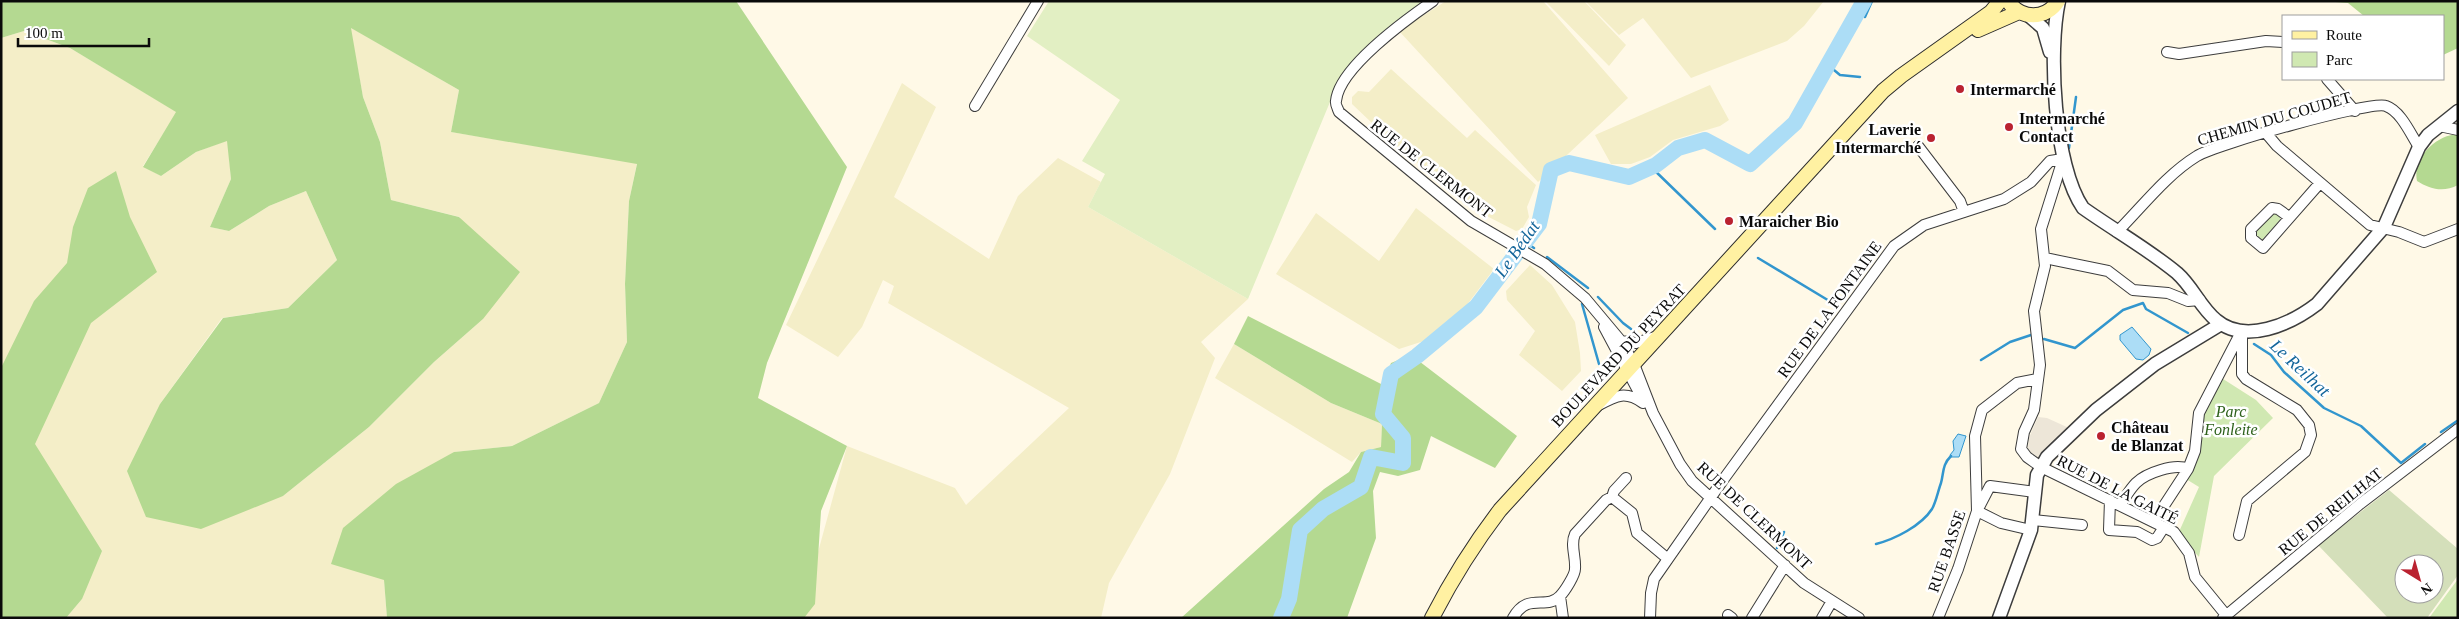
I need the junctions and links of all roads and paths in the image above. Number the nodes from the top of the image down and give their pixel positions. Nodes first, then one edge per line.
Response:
1 (1038, 1) edge
2 (1433, 1) edge
3 (2000, 1) edge
4 (2008, 1) edge
5 (2059, 1) edge
6 (2023, 14) junction
7 (2282, 42) edge
8 (2167, 52) dead end
9 (2053, 60) junction
10 (2328, 80) edge
11 (975, 106) dead end
12 (2355, 110) junction
13 (2456, 115) edge
14 (2439, 126) junction
15 (1848, 130) junction
16 (2458, 130) edge
17 (2266, 133) junction
18 (1918, 146) dead end
19 (2419, 147) junction
20 (2063, 159) junction
21 (2320, 183) junction
22 (1964, 212) junction
23 (2290, 217) dead end
24 (2384, 227) junction
25 (2458, 229) edge
26 (2117, 232) junction
27 (2045, 258) junction
28 (2200, 300) junction
29 (1598, 312) junction
30 (2221, 324) junction
31 (2242, 331) junction
32 (1659, 335) junction
33 (1621, 341) junction
34 (1630, 368) junction
35 (2037, 378) junction
36 (1646, 405) junction
37 (1588, 412) junction
38 (1653, 413) junction
39 (2458, 429) edge
40 (2041, 467) junction
41 (2188, 469) junction
42 (1626, 478) dead end
43 (2035, 492) junction
44 (1612, 497) junction
45 (1711, 499) junction
46 (2115, 502) junction
47 (1977, 511) junction
48 (2150, 519) junction
49 (2032, 525) junction
50 (2082, 525) dead end
51 (2164, 527) junction
52 (2137, 532) junction
53 (2238, 535) dead end
54 (1668, 559) junction
55 (1784, 565) junction
56 (1560, 596) junction
57 (1832, 601) junction
58 (2225, 616) edge
59 (1432, 618) edge
60 (1513, 618) edge
61 (1563, 618) edge
62 (1650, 618) edge
63 (1752, 618) edge
64 (1822, 618) edge
65 (1859, 618) edge
66 (1938, 618) edge
67 (1999, 618) edge

1 - 11 street
2 - 29 street, RUE DE CLERMONT
3 - 15 main road, BOULEVARD DU PEYRAT
4 - 6 main road
5 - 6 main road, BOULEVARD DU PEYRAT
5 - 9 street
6 - 9 street
6 - 15 main road, BOULEVARD DU PEYRAT
7 - 8 street
9 - 20 street
10 - 12 street
12 - 17 street, CHEMIN DU COUDET
12 - 19 street, CHEMIN DU COUDET
13 - 14 street
14 - 16 street
14 - 19 street
15 - 32 main road, BOULEVARD DU PEYRAT
17 - 21 street
17 - 26 street, CHEMIN DU COUDET
18 - 22 street
19 - 24 street
20 - 22 street, RUE DE LA FONTAINE
20 - 26 street
20 - 27 street
21 - 23 street
21 - 24 street
22 - 45 street, RUE DE LA FONTAINE
24 - 25 street
24 - 31 street
26 - 28 street
27 - 28 street
27 - 35 street
28 - 30 street
29 - 33 street, RUE DE CLERMONT
29 - 34 street
30 - 31 street
30 - 40 street
31 - 41 street
31 - 53 street
32 - 33 street
32 - 34 main road, BOULEVARD DU PEYRAT
33 - 34 street, RUE DE CLERMONT
34 - 36 street, RUE DE CLERMONT
34 - 37 main road, BOULEVARD DU PEYRAT
34 - 38 street, RUE DE CLERMONT
35 - 40 street, RUE DE LA GAITÉ
35 - 47 street, RUE BASSE
36 - 37 street, RUE DE CLERMONT
36 - 38 street, RUE DE CLERMONT
37 - 59 main road, BOULEVARD DU PEYRAT
38 - 45 street, RUE DE CLERMONT
39 - 58 street, RUE DE REILHAT
40 - 43 street
40 - 46 street, RUE DE LA GAITÉ
41 - 46 street
41 - 48 street
42 - 44 street
43 - 47 street
43 - 49 street
44 - 54 street
44 - 56 street
45 - 54 street, RUE DE LA FONTAINE
45 - 55 street, RUE DE CLERMONT
46 - 48 street, RUE DE LA GAITÉ
46 - 52 street
47 - 49 street
47 - 66 street, RUE BASSE
48 - 51 street, RUE DE LA GAITÉ
48 - 52 street
49 - 50 street
49 - 67 street
51 - 52 street
51 - 58 street, RUE DE LA GAITÉ
54 - 62 street, RUE DE LA FONTAINE
55 - 57 street, RUE DE CLERMONT
55 - 63 street
56 - 60 street
56 - 61 street
57 - 64 street
57 - 65 street, RUE DE CLERMONT

